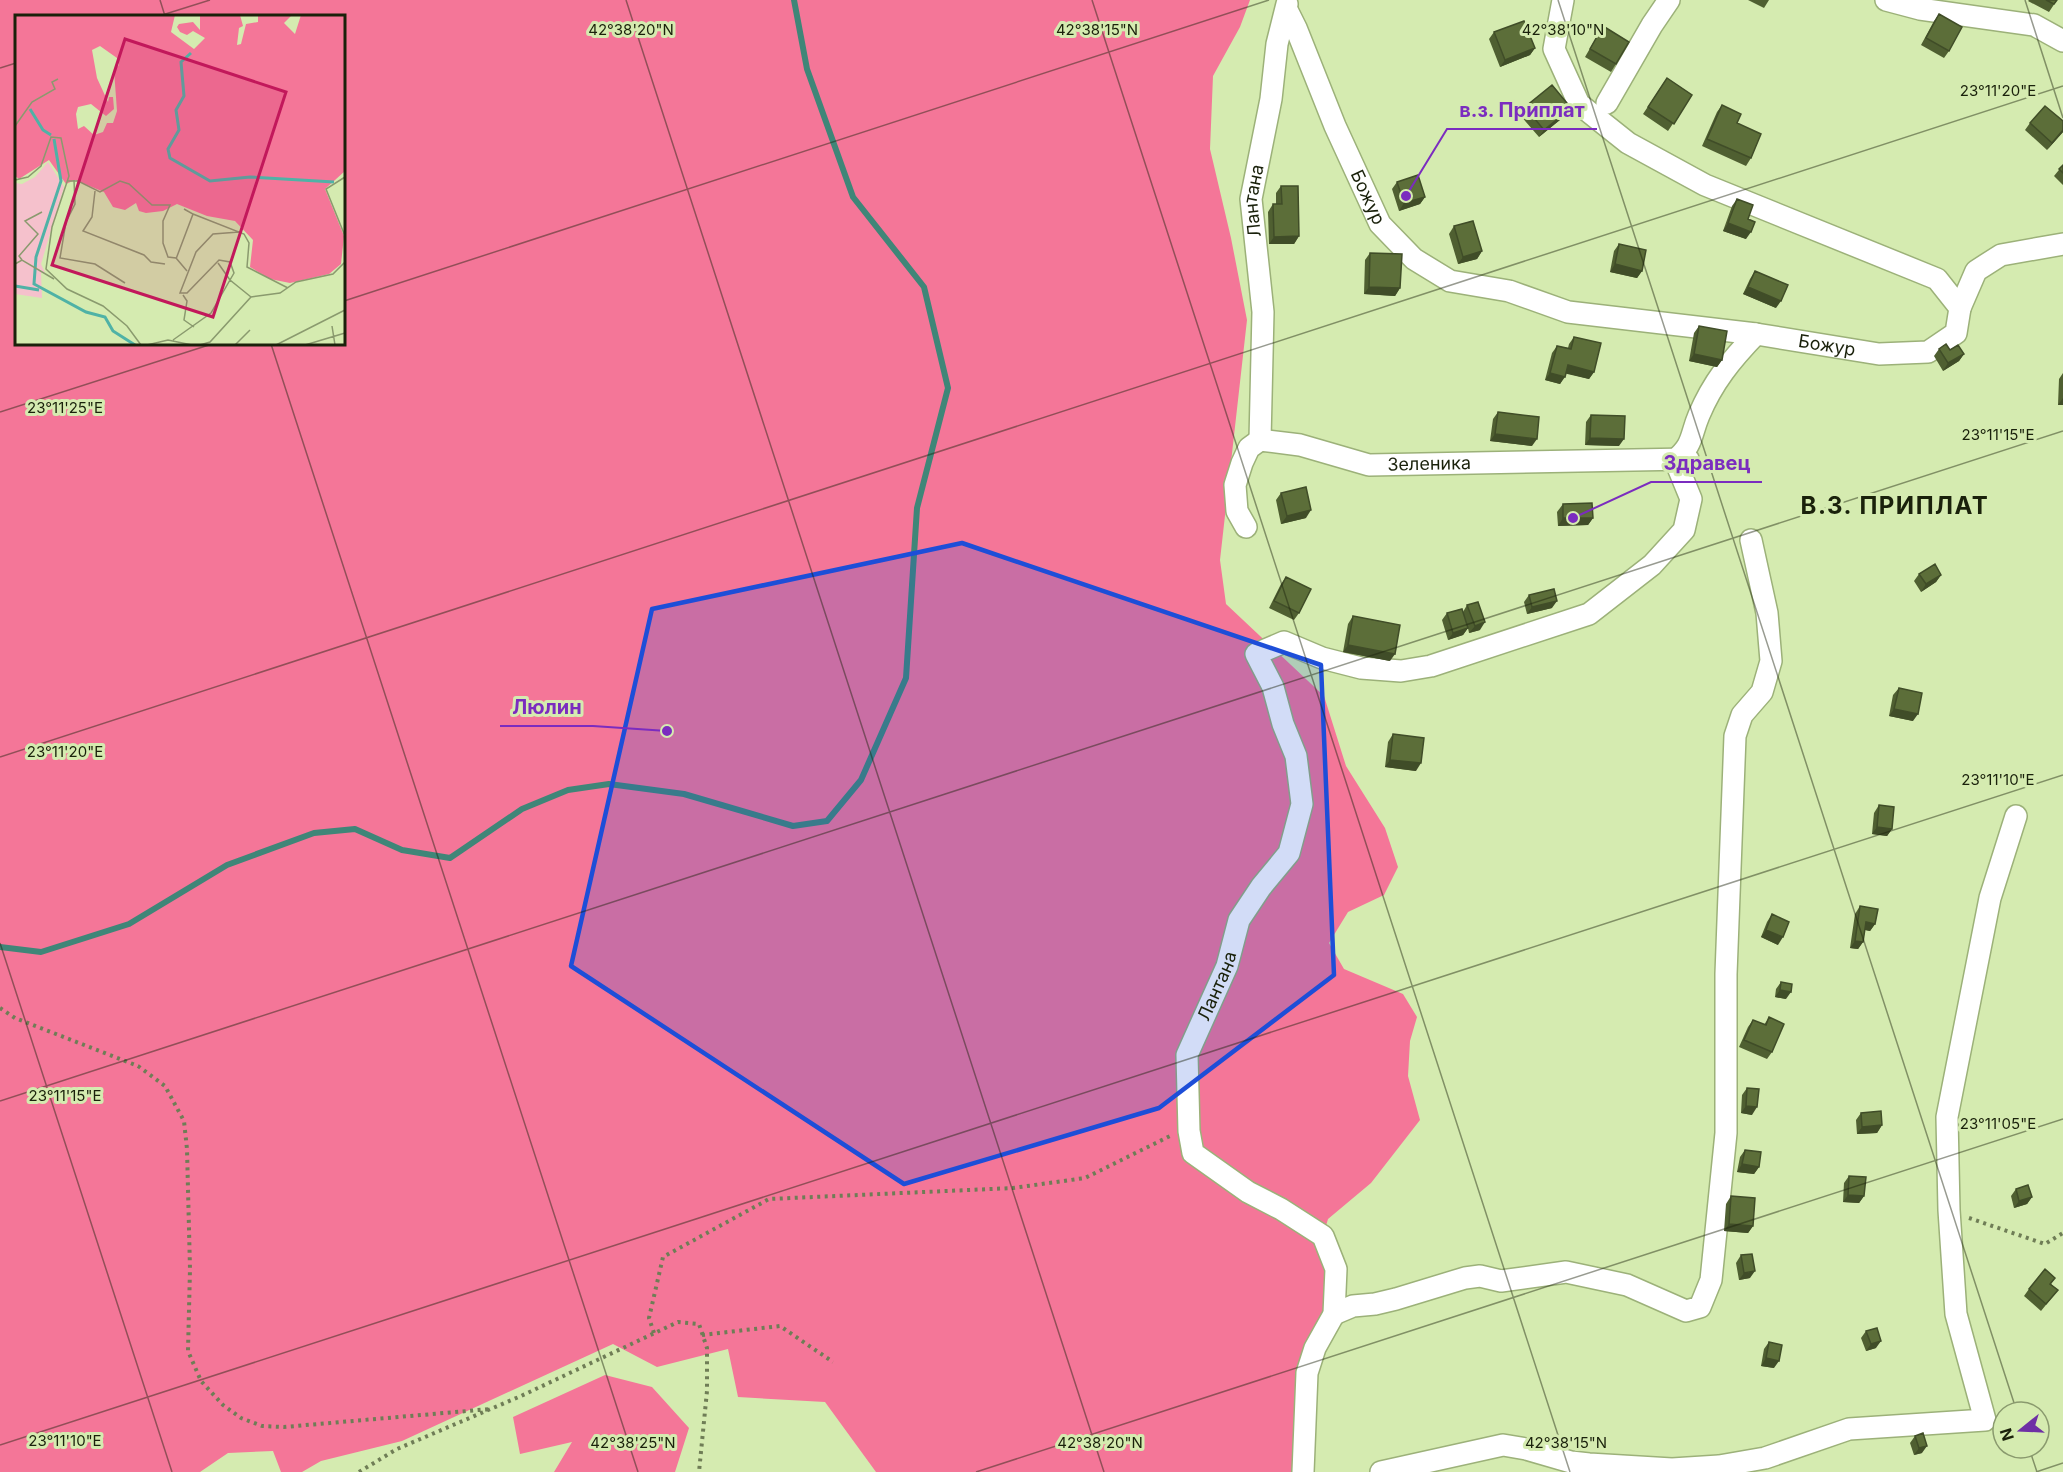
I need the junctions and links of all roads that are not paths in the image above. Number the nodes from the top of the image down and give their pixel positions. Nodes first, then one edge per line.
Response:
1 (1563, 0) edge
2 (1669, 0) edge
3 (1886, 0) edge
4 (1287, 5) edge
5 (2063, 41) edge
6 (1607, 103) dead end
7 (2063, 244) edge
8 (1960, 308) junction
9 (1756, 334) junction
10 (1260, 440) junction
11 (1698, 459) dead end
12 (1675, 460) junction
13 (1246, 527) dead end
14 (1751, 540) dead end
15 (2016, 816) dead end
16 (1179, 1132) road end
17 (1193, 1153) junction
18 (1334, 1314) junction
19 (1303, 1472) edge
20 (1381, 1472) edge

1 - 8 street
2 - 6 street
3 - 5 street
4 - 9 street, Божур
4 - 10 street, Лантана
7 - 8 street, Божур
8 - 9 street, Божур
9 - 12 street
10 - 12 street, Зеленика
10 - 13 street
11 - 12 street, Зеленика
12 - 17 street, Лантана
14 - 18 street
15 - 20 street
16 - 17 street
17 - 18 street
18 - 19 street

